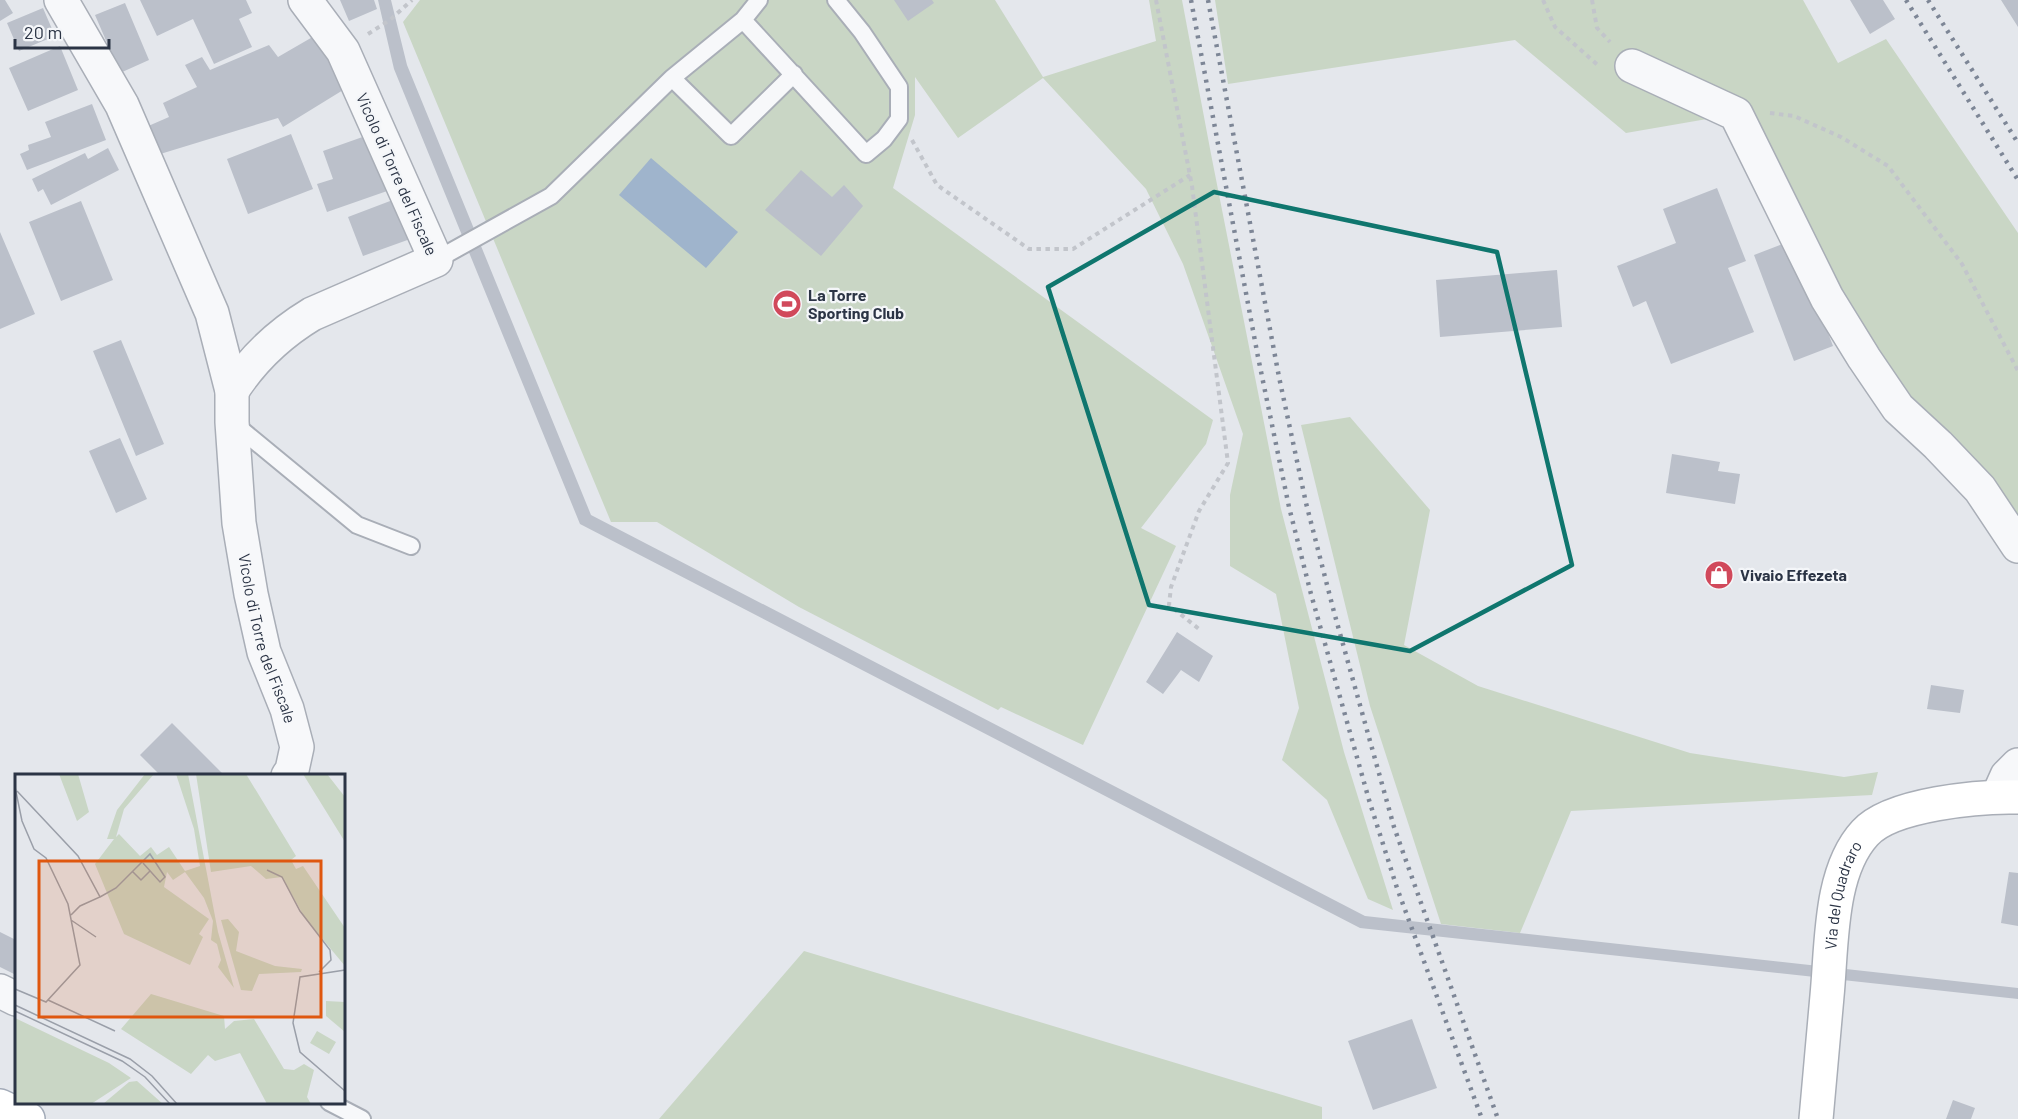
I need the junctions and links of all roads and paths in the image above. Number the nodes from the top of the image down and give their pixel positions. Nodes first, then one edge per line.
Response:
1 (61, 0) edge
2 (305, 0) edge
3 (412, 0) edge
4 (759, 0) edge
5 (836, 0) edge
6 (1156, 0) edge
7 (1543, 0) edge
8 (1592, 0) edge
9 (743, 20) junction
10 (343, 51) junction
11 (1632, 66) junction
12 (794, 74) junction
13 (672, 78) junction
14 (1736, 114) junction
15 (899, 119) junction
16 (1190, 175) junction
17 (436, 260) junction
18 (2018, 371) edge
19 (232, 406) junction
20 (411, 546) dead end
21 (2018, 546) edge
22 (1199, 629) dead end
23 (2018, 765) edge
24 (289, 774) edge
25 (2008, 796) edge
26 (0, 991) edge
27 (15, 998) edge
28 (333, 1104) edge
29 (0, 1106) edge
30 (28, 1119) edge
31 (362, 1119) edge
32 (1816, 1119) edge

1 - 19 street, Vicolo di Torre del Fiscale
2 - 10 street, Vicolo di Torre del Fiscale
3 - 10 path
4 - 9 lane
5 - 15 lane
6 - 16 path
7 - 11 path
8 - 11 path
9 - 12 lane
9 - 13 lane
10 - 17 street, Vicolo di Torre del Fiscale
11 - 14 street
12 - 13 lane
12 - 15 lane
13 - 17 lane
14 - 18 path
14 - 21 street
15 - 16 path
16 - 22 path
17 - 19 street, Vicolo di Torre del Fiscale
19 - 20 lane
19 - 24 street, Vicolo di Torre del Fiscale
23 - 25 street
25 - 32 main road, Via del Quadraro
26 - 27 street
28 - 31 lane
29 - 30 main road

